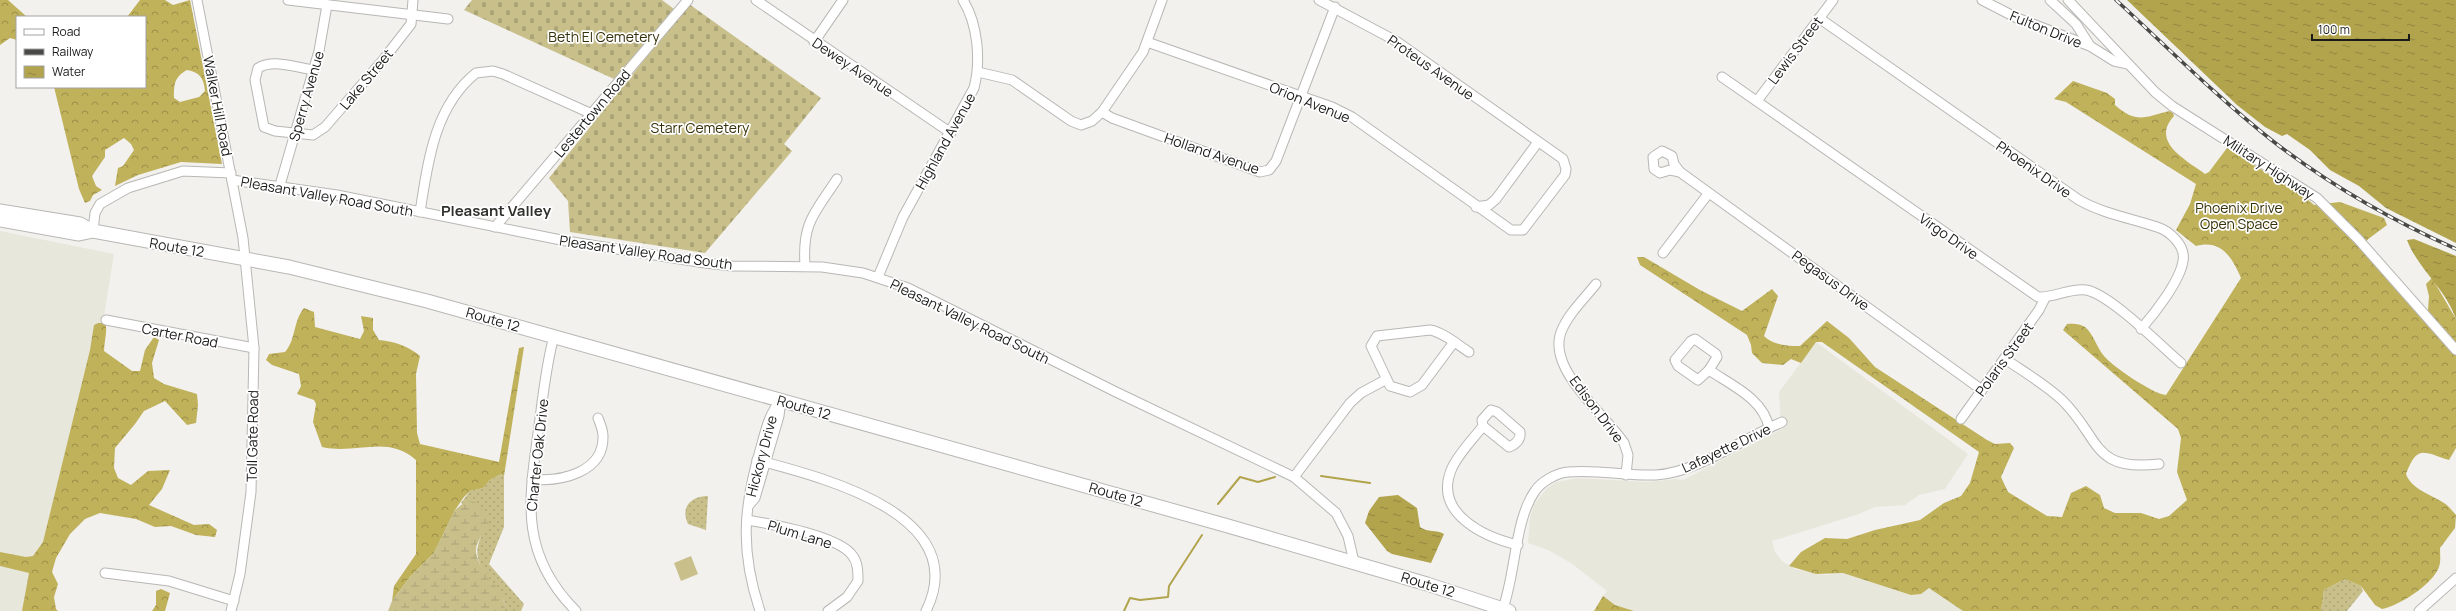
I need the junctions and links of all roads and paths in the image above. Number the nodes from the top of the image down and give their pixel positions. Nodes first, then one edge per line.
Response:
1 (197, 0) edge
2 (288, 0) edge
3 (413, 0) edge
4 (688, 0) edge
5 (756, 0) edge
6 (843, 0) edge
7 (963, 0) edge
8 (1162, 0) edge
9 (1319, 0) edge
10 (1833, 0) edge
11 (1982, 0) edge
12 (2050, 0) edge
13 (2068, 0) edge
14 (326, 5) junction
15 (1335, 7) junction
16 (412, 15) junction
17 (1819, 18) junction
18 (448, 19) dead end
19 (2108, 41) junction
20 (814, 42) junction
21 (1147, 42) junction
22 (2090, 46) junction
23 (2128, 64) junction
24 (313, 70) junction
25 (978, 72) junction
26 (1722, 77) dead end
27 (1300, 96) junction
28 (1757, 101) junction
29 (1102, 112) junction
30 (592, 114) junction
31 (295, 133) junction
32 (951, 133) junction
33 (1538, 142) junction
34 (1680, 172) dead end
35 (232, 176) junction
36 (837, 179) dead end
37 (280, 185) junction
38 (1708, 194) junction
39 (1476, 206) junction
40 (0, 211) edge
41 (420, 212) junction
42 (0, 220) edge
43 (495, 227) junction
44 (92, 231) junction
45 (1663, 254) dead end
46 (245, 259) junction
47 (805, 265) junction
48 (878, 277) junction
49 (1596, 284) dead end
50 (2045, 298) junction
51 (106, 320) dead end
52 (2141, 329) junction
53 (554, 336) junction
54 (1454, 342) junction
55 (254, 348) junction
56 (2456, 350) edge
57 (1469, 352) dead end
58 (2005, 358) junction
59 (2181, 363) dead end
60 (1709, 370) junction
61 (1386, 380) junction
62 (1982, 390) junction
63 (781, 400) junction
64 (598, 418) dead end
65 (1961, 419) dead end
66 (1782, 422) dead end
67 (1483, 426) dead end
68 (1769, 428) junction
69 (761, 461) junction
70 (2159, 464) dead end
71 (1626, 475) junction
72 (1294, 477) junction
73 (532, 479) junction
74 (747, 520) junction
75 (1518, 545) junction
76 (1354, 562) junction
77 (105, 573) dead end
78 (2456, 578) edge
79 (234, 601) junction
80 (1505, 610) edge
81 (231, 611) edge
82 (575, 611) edge
83 (760, 611) edge
84 (828, 611) edge
85 (926, 611) edge
86 (2419, 611) edge

1 - 35 street, Walker Hill Road
2 - 14 street
3 - 16 street, Lake Street
4 - 30 street, Lestertown Road
5 - 20 street, Dewey Avenue
6 - 20 street
7 - 25 street, Highland Avenue
8 - 21 street
9 - 15 street, Proteus Avenue
10 - 17 street, Lewis Street
11 - 22 street, Fulton Drive
12 - 22 street
13 - 19 street, Military Highway
14 - 16 street
14 - 24 street, Sperry Avenue
15 - 27 street, Holland Avenue
15 - 33 street, Proteus Avenue
16 - 18 street
16 - 31 street, Lake Street
17 - 28 street, Lewis Street
17 - 52 street, Phoenix Drive
19 - 22 street, Fulton Drive
19 - 23 street, Military Highway
20 - 32 street, Dewey Avenue
21 - 27 street, Orion Avenue
21 - 29 street
22 - 23 street, Fulton Drive
23 - 56 street, Military Highway
24 - 31 street, Sperry Avenue
24 - 31 street, Lake Street
25 - 29 street
25 - 32 street, Highland Avenue
26 - 28 street, Virgo Drive
27 - 29 street, Holland Avenue
27 - 39 street, Orion Avenue
28 - 50 street, Virgo Drive
30 - 41 street
30 - 43 street, Lestertown Road
31 - 37 street, Sperry Avenue
32 - 48 street, Highland Avenue
33 - 39 street
33 - 39 street, Proteus Avenue
34 - 38 street, Pegasus Drive
35 - 37 street, Pleasant Valley Road South
35 - 44 street, Pleasant Valley Road South
35 - 46 street, Walker Hill Road
36 - 47 street
37 - 41 street, Pleasant Valley Road South
38 - 45 street
38 - 62 street, Pegasus Drive
40 - 44 highway, Route 12
41 - 43 street, Pleasant Valley Road South
42 - 44 highway, Route 12
43 - 47 street, Pleasant Valley Road South
44 - 46 highway, Route 12
46 - 53 highway, Route 12
46 - 55 street, Toll Gate Road
47 - 48 street, Pleasant Valley Road South
48 - 72 street, Pleasant Valley Road South
49 - 71 street, Edison Drive
50 - 52 street
50 - 58 street, Polaris Street
51 - 55 street, Carter Road
52 - 59 street
53 - 63 highway, Route 12
53 - 73 street, Charter Oak Drive
54 - 57 street
54 - 61 street
54 - 61 street
55 - 79 street, Toll Gate Road
58 - 62 street, Polaris Street
58 - 70 street
60 - 60 street
60 - 68 street
61 - 72 street
62 - 65 street, Polaris Street
63 - 69 street, Hickory Drive
63 - 76 highway, Route 12
64 - 73 street
66 - 68 street, Lafayette Drive
67 - 75 street
68 - 71 street, Lafayette Drive
69 - 74 street, Hickory Drive
69 - 85 street
71 - 75 street, Lafayette Drive
72 - 76 street, Pleasant Valley Road South
73 - 82 street, Charter Oak Drive
74 - 83 street, Hickory Drive
74 - 84 street, Plum Lane
75 - 80 street, Lafayette Drive
76 - 80 highway, Route 12
77 - 79 street
78 - 86 street
79 - 81 street, Toll Gate Road

